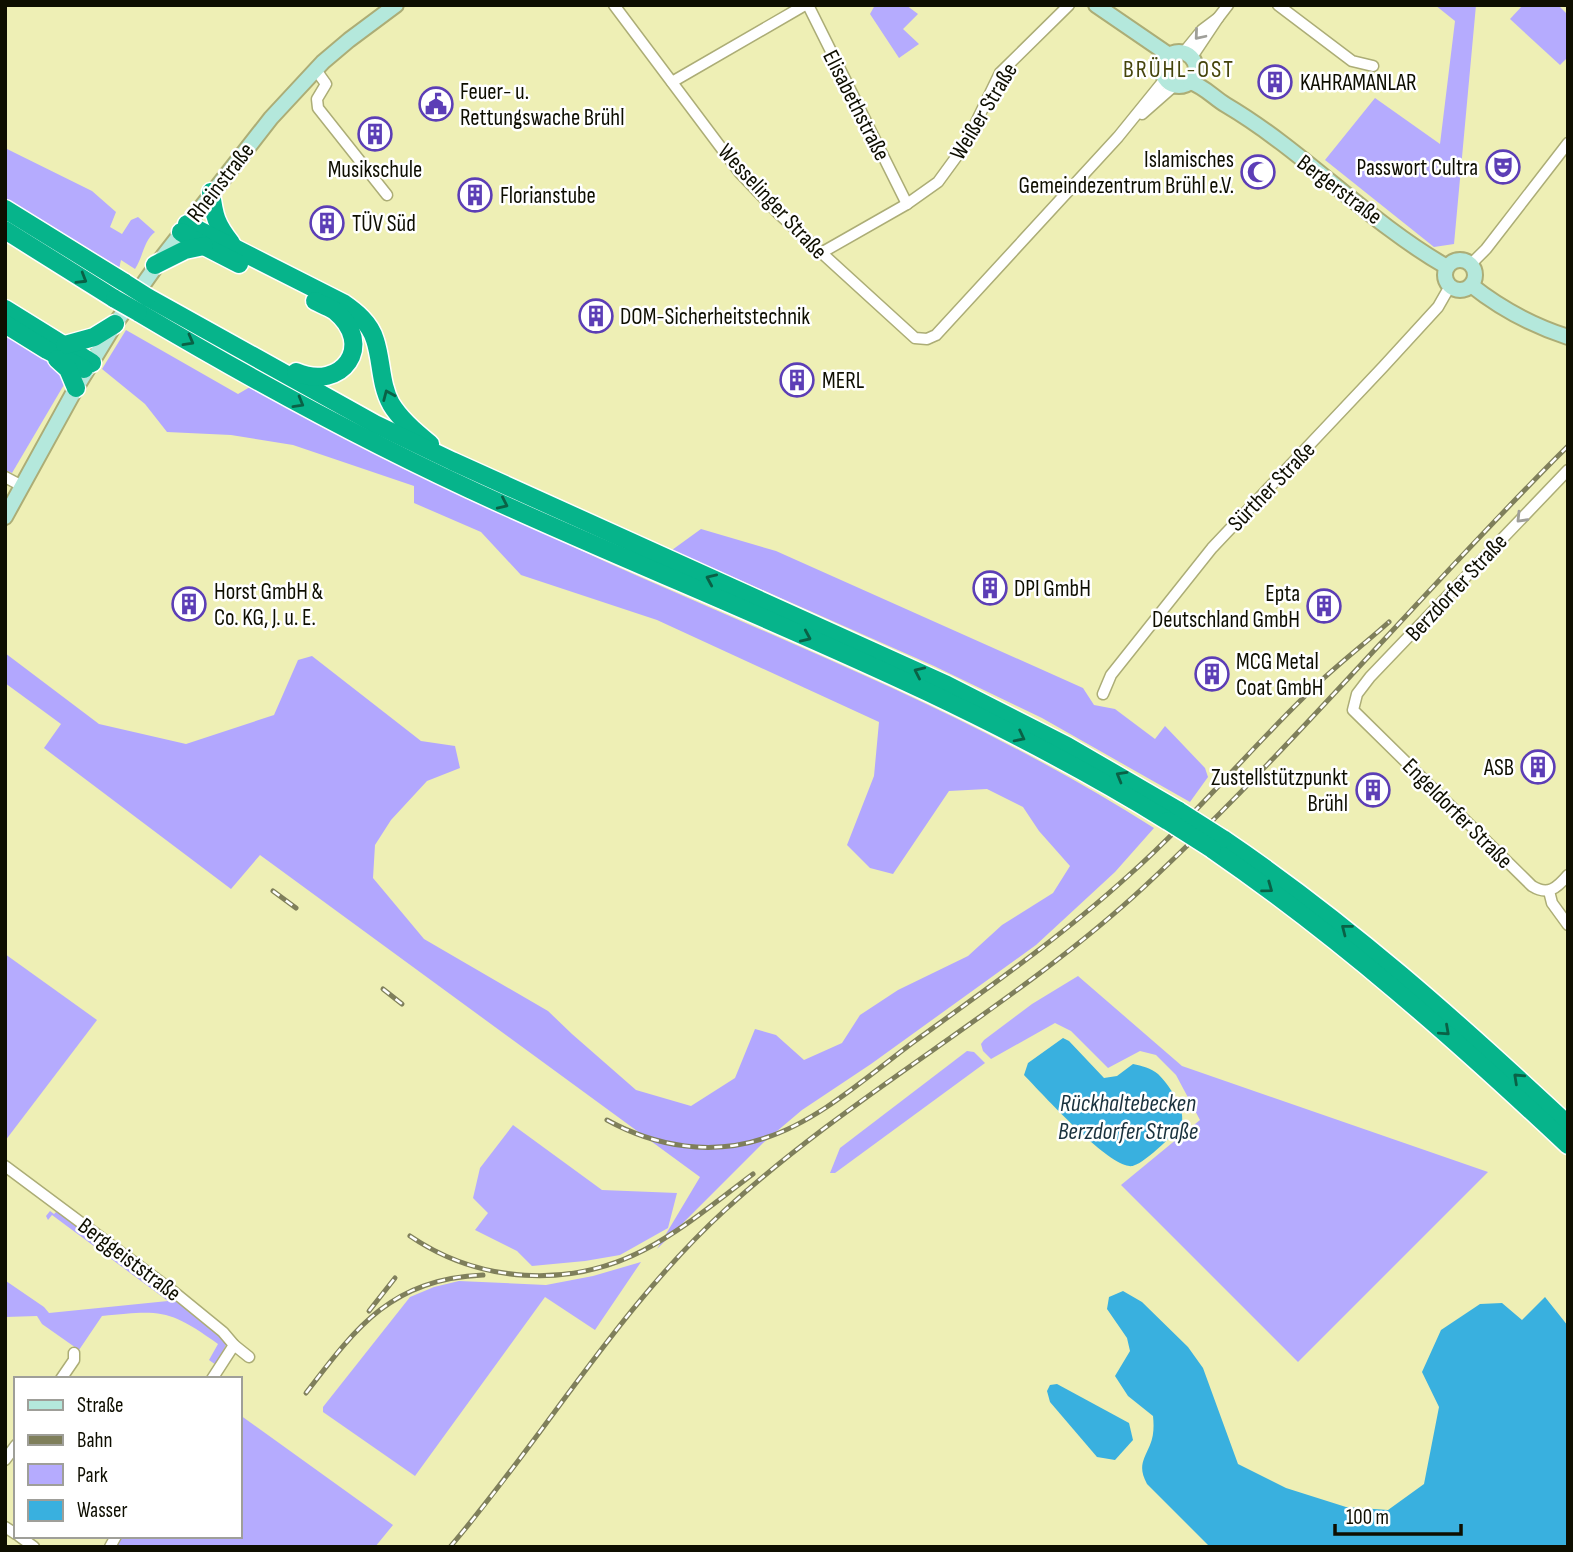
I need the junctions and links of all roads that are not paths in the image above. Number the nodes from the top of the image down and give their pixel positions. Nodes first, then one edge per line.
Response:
1 (396, 5) edge
2 (614, 5) edge
3 (807, 5) edge
4 (1069, 5) edge
5 (1096, 5) edge
6 (1228, 5) edge
7 (1278, 5) edge
8 (1191, 65) junction
9 (1373, 66) dead end
10 (316, 70) junction
11 (1168, 71) junction
12 (672, 82) junction
13 (1568, 143) edge
14 (211, 192) junction
15 (387, 195) dead end
16 (907, 204) junction
17 (5, 209) edge
18 (184, 228) junction
19 (5, 230) edge
20 (5, 237) edge
21 (204, 246) junction
22 (235, 248) junction
23 (821, 253) junction
24 (49, 260) junction
25 (1471, 264) junction
26 (155, 265) junction
27 (1447, 267) junction
28 (1471, 285) junction
29 (1450, 286) junction
30 (120, 291) junction
31 (142, 305) junction
32 (5, 309) edge
33 (5, 324) edge
34 (115, 324) junction
35 (1568, 337) edge
36 (228, 342) junction
37 (65, 345) junction
38 (47, 350) junction
39 (90, 367) junction
40 (76, 388) junction
41 (452, 461) junction
42 (1568, 470) edge
43 (5, 477) edge
44 (22, 486) junction
45 (5, 517) edge
46 (1102, 694) dead end
47 (1353, 710) joint
48 (1174, 816) junction
49 (1217, 844) junction
50 (1568, 875) edge
51 (1549, 891) junction
52 (1568, 925) edge
53 (1568, 1125) edge
54 (1568, 1144) edge
55 (5, 1166) edge
56 (234, 1345) junction
57 (74, 1353) dead end
58 (249, 1357) dead end
59 (62, 1377) edge
60 (213, 1377) edge

1 - 10 street, Rheinstraße
2 - 12 street, Wesselinger Straße
3 - 12 street
3 - 16 street, Elisabethstraße
4 - 16 street, Weißer Straße
5 - 11 street
6 - 8 street
7 - 9 street
8 - 11 street
8 - 11 street
8 - 27 street, Bergerstraße
10 - 14 street, Rheinstraße
10 - 15 street
11 - 23 street, Wesselinger Straße
12 - 23 street, Wesselinger Straße
13 - 25 street
14 - 18 street, Rheinstraße
14 - 22 highway
16 - 23 street, Weißer Straße
17 - 30 highway
18 - 21 highway
18 - 22 highway
18 - 26 street, Rheinstraße
19 - 24 highway
20 - 24 highway
21 - 26 highway
21 - 36 highway
41 -> 22 highway
24 -> 30 highway
25 - 27 street
25 - 28 street
26 - 34 street, Rheinstraße
27 - 29 street
28 - 29 street
28 - 35 street
29 - 46 street, Sürther Straße
30 - 31 highway, bridge
31 - 36 highway
31 -> 48 highway
32 - 37 highway
33 - 38 highway
34 - 37 highway
34 - 39 street, Rheinstraße
36 - 41 highway
37 - 39 highway
38 - 39 highway
38 - 40 highway
39 - 40 street, Rheinstraße
40 - 44 street, Rheinstraße
48 -> 41 highway
42 -> 47 street, Berzdorfer Straße
43 - 44 street
44 - 45 street, Rheinstraße
47 - 51 street, Engeldorfer Straße
48 - 49 highway, bridge
53 -> 49 highway
49 -> 54 highway
50 - 51 street
51 - 52 street
55 - 56 street, Berggeiststraße
56 - 58 street, Berggeiststraße
56 - 60 street
57 - 59 street

